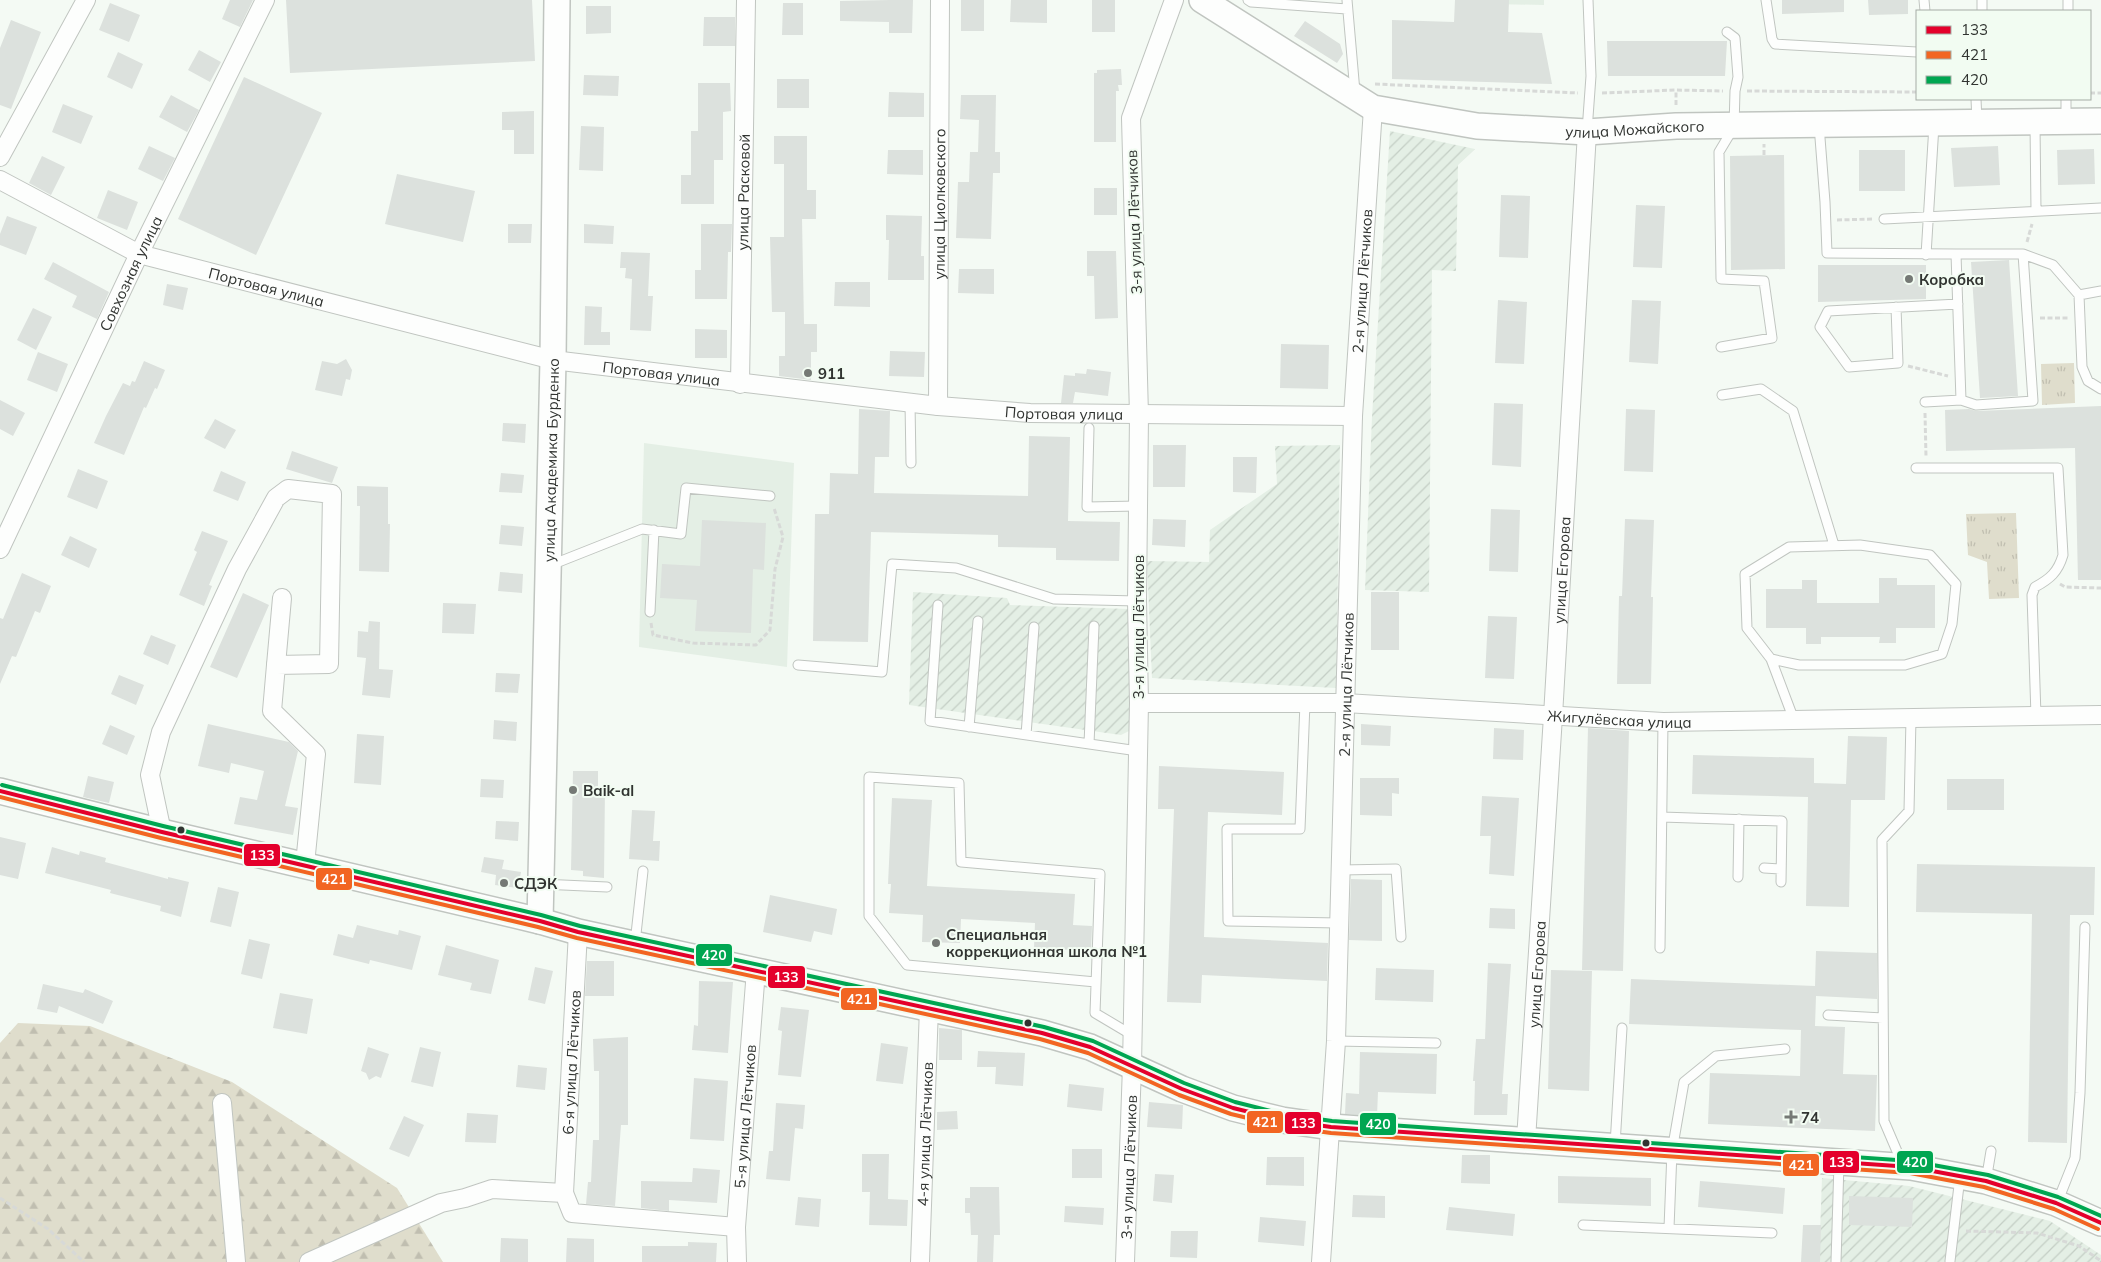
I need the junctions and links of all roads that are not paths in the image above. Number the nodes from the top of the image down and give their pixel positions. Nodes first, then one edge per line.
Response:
1 (86, 0) edge
2 (265, 0) edge
3 (557, 0) edge
4 (746, 0) edge
5 (940, 0) edge
6 (1174, 0) edge
7 (1202, 0) edge
8 (1248, 0) edge
9 (1588, 0) edge
10 (1766, 0) edge
11 (1347, 4) edge
12 (1727, 32) dead end
13 (1916, 52) edge
14 (1361, 96) junction
15 (1977, 110) edge
16 (2066, 110) edge
17 (2101, 120) edge
18 (2035, 121) junction
19 (1935, 122) junction
20 (1819, 124) junction
21 (1734, 127) junction
22 (1587, 132) junction
23 (0, 156) edge
24 (0, 180) edge
25 (2101, 208) edge
26 (2036, 212) junction
27 (1928, 217) junction
28 (1884, 219) road end
29 (139, 254) junction
30 (1926, 254) junction
31 (1956, 254) junction
32 (2022, 254) junction
33 (2101, 291) edge
34 (2079, 295) junction
35 (1958, 304) junction
36 (1896, 307) junction
37 (1721, 346) dead end
38 (553, 360) junction
39 (740, 384) junction
40 (2101, 389) edge
41 (1722, 396) dead end
42 (1961, 400) junction
43 (1925, 402) road end
44 (910, 403) junction
45 (938, 406) junction
46 (1139, 415) junction
47 (1353, 416) junction
48 (1089, 428) dead end
49 (911, 463) dead end
50 (1916, 468) dead end
51 (770, 496) road end
52 (1138, 506) junction
53 (654, 530) junction
54 (1834, 545) junction
55 (0, 549) edge
56 (548, 566) junction
57 (282, 598) dead end
58 (1137, 601) junction
59 (938, 605) dead end
60 (650, 612) road end
61 (978, 621) dead end
62 (1094, 626) dead end
63 (1034, 627) dead end
64 (1771, 659) junction
65 (276, 665) junction
66 (798, 665) dead end
67 (1139, 703) junction
68 (1305, 703) junction
69 (1345, 703) junction
70 (2101, 715) edge
71 (1553, 716) junction
72 (2036, 716) junction
73 (1911, 718) junction
74 (1794, 720) junction
75 (1663, 722) junction
76 (970, 726) junction
77 (1026, 735) junction
78 (1089, 744) junction
79 (1138, 751) junction
80 (0, 791) edge
81 (1662, 817) junction
82 (1740, 819) junction
83 (162, 832) junction
84 (305, 864) junction
85 (1764, 868) dead end
86 (1781, 869) junction
87 (1341, 870) junction
88 (643, 871) dead end
89 (1738, 877) dead end
90 (1781, 882) dead end
91 (541, 884) junction
92 (607, 887) dead end
93 (540, 921) junction
94 (1339, 923) junction
95 (2085, 927) dead end
96 (578, 932) junction
97 (1401, 937) dead end
98 (635, 945) junction
99 (1660, 948) dead end
100 (756, 970) junction
101 (1096, 982) junction
102 (929, 1007) junction
103 (1828, 1015) dead end
104 (1883, 1018) junction
105 (1622, 1028) dead end
106 (1132, 1035) junction
107 (1336, 1041) junction
108 (1436, 1043) dead end
109 (1784, 1049) dead end
110 (1132, 1066) junction
111 (222, 1103) dead end
112 (1331, 1127) junction
113 (1526, 1140) junction
114 (1614, 1147) junction
115 (1672, 1151) junction
116 (1990, 1151) dead end
117 (1839, 1162) junction
118 (1903, 1166) junction
119 (1960, 1176) junction
120 (1986, 1181) junction
121 (564, 1193) junction
122 (2056, 1203) junction
123 (2101, 1223) edge
124 (1582, 1225) dead end
125 (736, 1227) junction
126 (1669, 1228) junction
127 (1772, 1233) dead end
128 (236, 1262) edge
129 (309, 1262) edge
130 (737, 1262) edge
131 (920, 1262) edge
132 (1125, 1262) edge
133 (1321, 1262) edge
134 (1836, 1262) edge
135 (1950, 1262) edge

1 - 23 street
2 - 29 street, Совхозная улица
3 - 38 main road, улица Академика Бурденко
4 - 39 street, улица Расковой
5 - 45 street, улица Циолковского
6 - 46 street, 3-я улица Лётчиков
7 - 14 main road, улица Можайского
8 - 11 lane
9 - 22 lane, улица Егорова
10 - 13 lane
11 - 14 lane
12 - 21 lane
14 - 22 main road, улица Можайского
14 - 47 street, 2-я улица Лётчиков
15 - 18 main road, улица Можайского
15 - 19 main road, улица Можайского
16 - 17 main road, улица Можайского
16 - 18 main road, улица Можайского
18 - 26 lane
19 - 20 main road, улица Можайского
19 - 27 lane
20 - 21 main road, улица Можайского
20 - 30 lane
21 - 22 main road, улица Можайского
21 - 37 lane
22 - 71 street, улица Егорова
24 - 29 street, Портовая улица
25 - 26 lane
26 - 27 lane
27 - 28 lane
27 - 30 lane
29 - 38 street, Портовая улица
29 - 55 street, Совхозная улица
30 - 31 lane
31 - 32 lane
31 - 35 lane
32 - 34 lane
32 - 42 lane
33 - 34 lane
34 - 40 lane
35 - 36 lane
35 - 42 lane
36 - 36 lane
38 - 39 street, Портовая улица
38 - 56 main road, улица Академика Бурденко
39 - 44 street, Портовая улица
41 - 54 lane
42 - 43 lane
44 - 45 street, Портовая улица
44 - 49 lane
45 - 46 street, Портовая улица
46 - 47 street, Портовая улица
46 - 52 street, 3-я улица Лётчиков
47 - 69 street, 2-я улица Лётчиков
48 - 52 lane
50 - 72 lane
51 - 53 lane
52 - 58 street, 3-я улица Лётчиков
53 - 56 lane
53 - 60 lane
54 - 64 lane
54 - 64 lane
56 - 91 main road, улица Академика Бурденко
57 - 65 street
58 - 66 lane
58 - 67 street, 3-я улица Лётчиков
59 - 76 lane
61 - 76 lane
62 - 78 lane
63 - 77 lane
64 - 74 lane
65 - 83 street
65 - 84 street
67 - 68 street, Жигулёвская улица
67 - 79 street, 3-я улица Лётчиков
68 - 69 street, Жигулёвская улица
68 - 94 lane
69 - 71 street, Жигулёвская улица
69 - 87 street, 2-я улица Лётчиков
70 - 72 street, Жигулёвская улица
71 - 75 street, Жигулёвская улица
71 - 113 street, улица Егорова
72 - 73 street, Жигулёвская улица
73 - 74 street, Жигулёвская улица
73 - 104 lane
74 - 75 street, Жигулёвская улица
75 - 81 lane
76 - 77 lane
77 - 78 lane
78 - 79 lane
79 - 106 street, 3-я улица Лётчиков
80 - 83 main road
81 - 82 lane
81 - 99 lane
82 - 86 lane
82 - 89 lane
83 - 84 main road
84 - 93 main road
85 - 86 lane
86 - 90 lane
87 - 94 street, 2-я улица Лётчиков
87 - 97 lane
88 - 98 lane
91 - 92 lane
91 - 93 main road, улица Академика Бурденко
93 - 96 main road
94 - 107 street, 2-я улица Лётчиков
95 - 122 lane
96 - 98 main road
96 - 121 street, 6-я улица Лётчиков
98 - 100 main road
100 - 102 main road
100 - 125 street, 5-я улица Лётчиков
101 - 101 lane
101 - 106 lane
102 - 110 main road
102 - 131 street, 4-я улица Лётчиков
103 - 104 lane
104 - 118 lane
105 - 114 lane
106 - 110 street, 3-я улица Лётчиков
107 - 108 lane
107 - 112 street, 2-я улица Лётчиков
109 - 115 lane
110 - 112 main road
110 - 132 street, 3-я улица Лётчиков
111 - 128 street
112 - 113 main road
112 - 133 street, 2-я улица Лётчиков
113 - 114 main road
114 - 115 main road
115 - 117 main road
115 - 126 lane
116 - 120 lane
117 - 118 main road
117 - 134 lane
118 - 119 main road
119 - 120 main road
119 - 135 lane
120 - 122 main road
121 - 125 street
121 - 129 street
122 - 123 main road
124 - 126 lane
125 - 130 street, 5-я улица Лётчиков
126 - 127 lane

